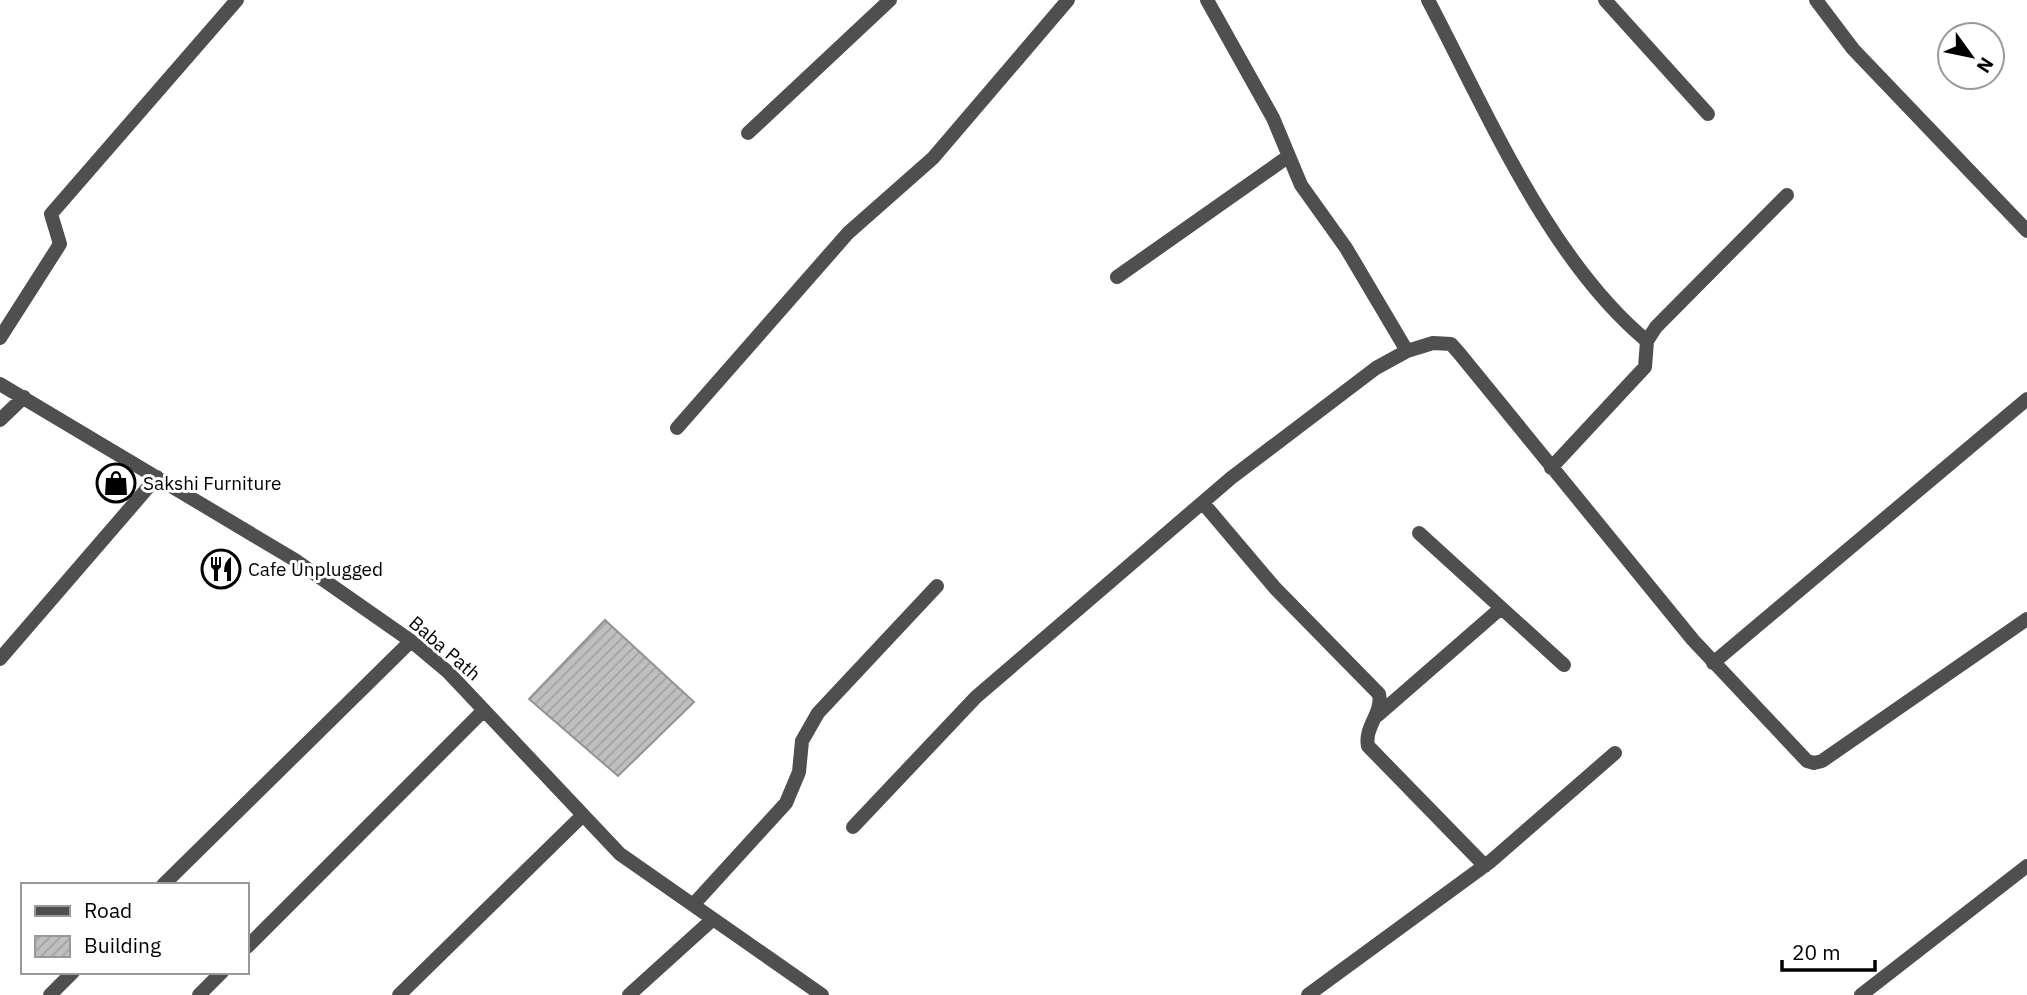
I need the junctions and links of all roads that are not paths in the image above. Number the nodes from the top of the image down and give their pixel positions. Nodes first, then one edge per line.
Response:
1 (237, 0) edge
2 (890, 0) edge
3 (1068, 0) edge
4 (1207, 0) edge
5 (1428, 0) edge
6 (1605, 0) edge
7 (1816, 0) edge
8 (1709, 114) dead end
9 (748, 133) dead end
10 (1289, 156) junction
11 (1787, 195) dead end
12 (2027, 231) edge
13 (1117, 277) dead end
14 (0, 338) edge
15 (1647, 341) junction
16 (1407, 351) junction
17 (0, 384) edge
18 (24, 397) junction
19 (2027, 398) edge
20 (0, 420) edge
21 (677, 428) dead end
22 (1551, 468) junction
23 (157, 477) junction
24 (1203, 503) junction
25 (1419, 533) dead end
26 (937, 586) dead end
27 (1501, 608) junction
28 (2027, 619) edge
29 (411, 641) junction
30 (0, 659) edge
31 (1713, 663) junction
32 (1563, 666) dead end
33 (484, 710) junction
34 (1375, 718) junction
35 (1615, 754) dead end
36 (583, 815) junction
37 (853, 827) dead end
38 (1485, 866) junction
39 (2024, 875) edge
40 (165, 883) edge
41 (693, 905) junction
42 (713, 919) junction
43 (248, 946) edge
44 (71, 974) edge
45 (220, 974) edge
46 (50, 995) edge
47 (199, 995) edge
48 (399, 995) edge
49 (629, 995) edge
50 (822, 995) edge
51 (1308, 995) edge
52 (1861, 995) edge

1 - 14 street
2 - 9 street
3 - 21 street
4 - 10 street
5 - 15 street
6 - 8 street
7 - 12 street
10 - 13 street
10 - 16 street
11 - 15 street
15 - 22 street
16 - 22 street
16 - 24 street
17 - 18 street, Baba Path
18 - 20 street
18 - 23 street, Baba Path
19 - 31 street
22 - 31 street
23 - 29 street, Baba Path
23 - 30 street
24 - 34 street
24 - 37 street
25 - 27 street
26 - 41 street
27 - 32 street
27 - 34 street
28 - 31 street
29 - 33 street, Baba Path
29 - 40 street
33 - 36 street, Baba Path
33 - 43 street
34 - 38 street
35 - 38 street
36 - 41 street, Baba Path
36 - 48 street
38 - 51 street
39 - 52 street
41 - 42 street, Baba Path
42 - 49 street
42 - 50 street, Baba Path
44 - 46 street
45 - 47 street

